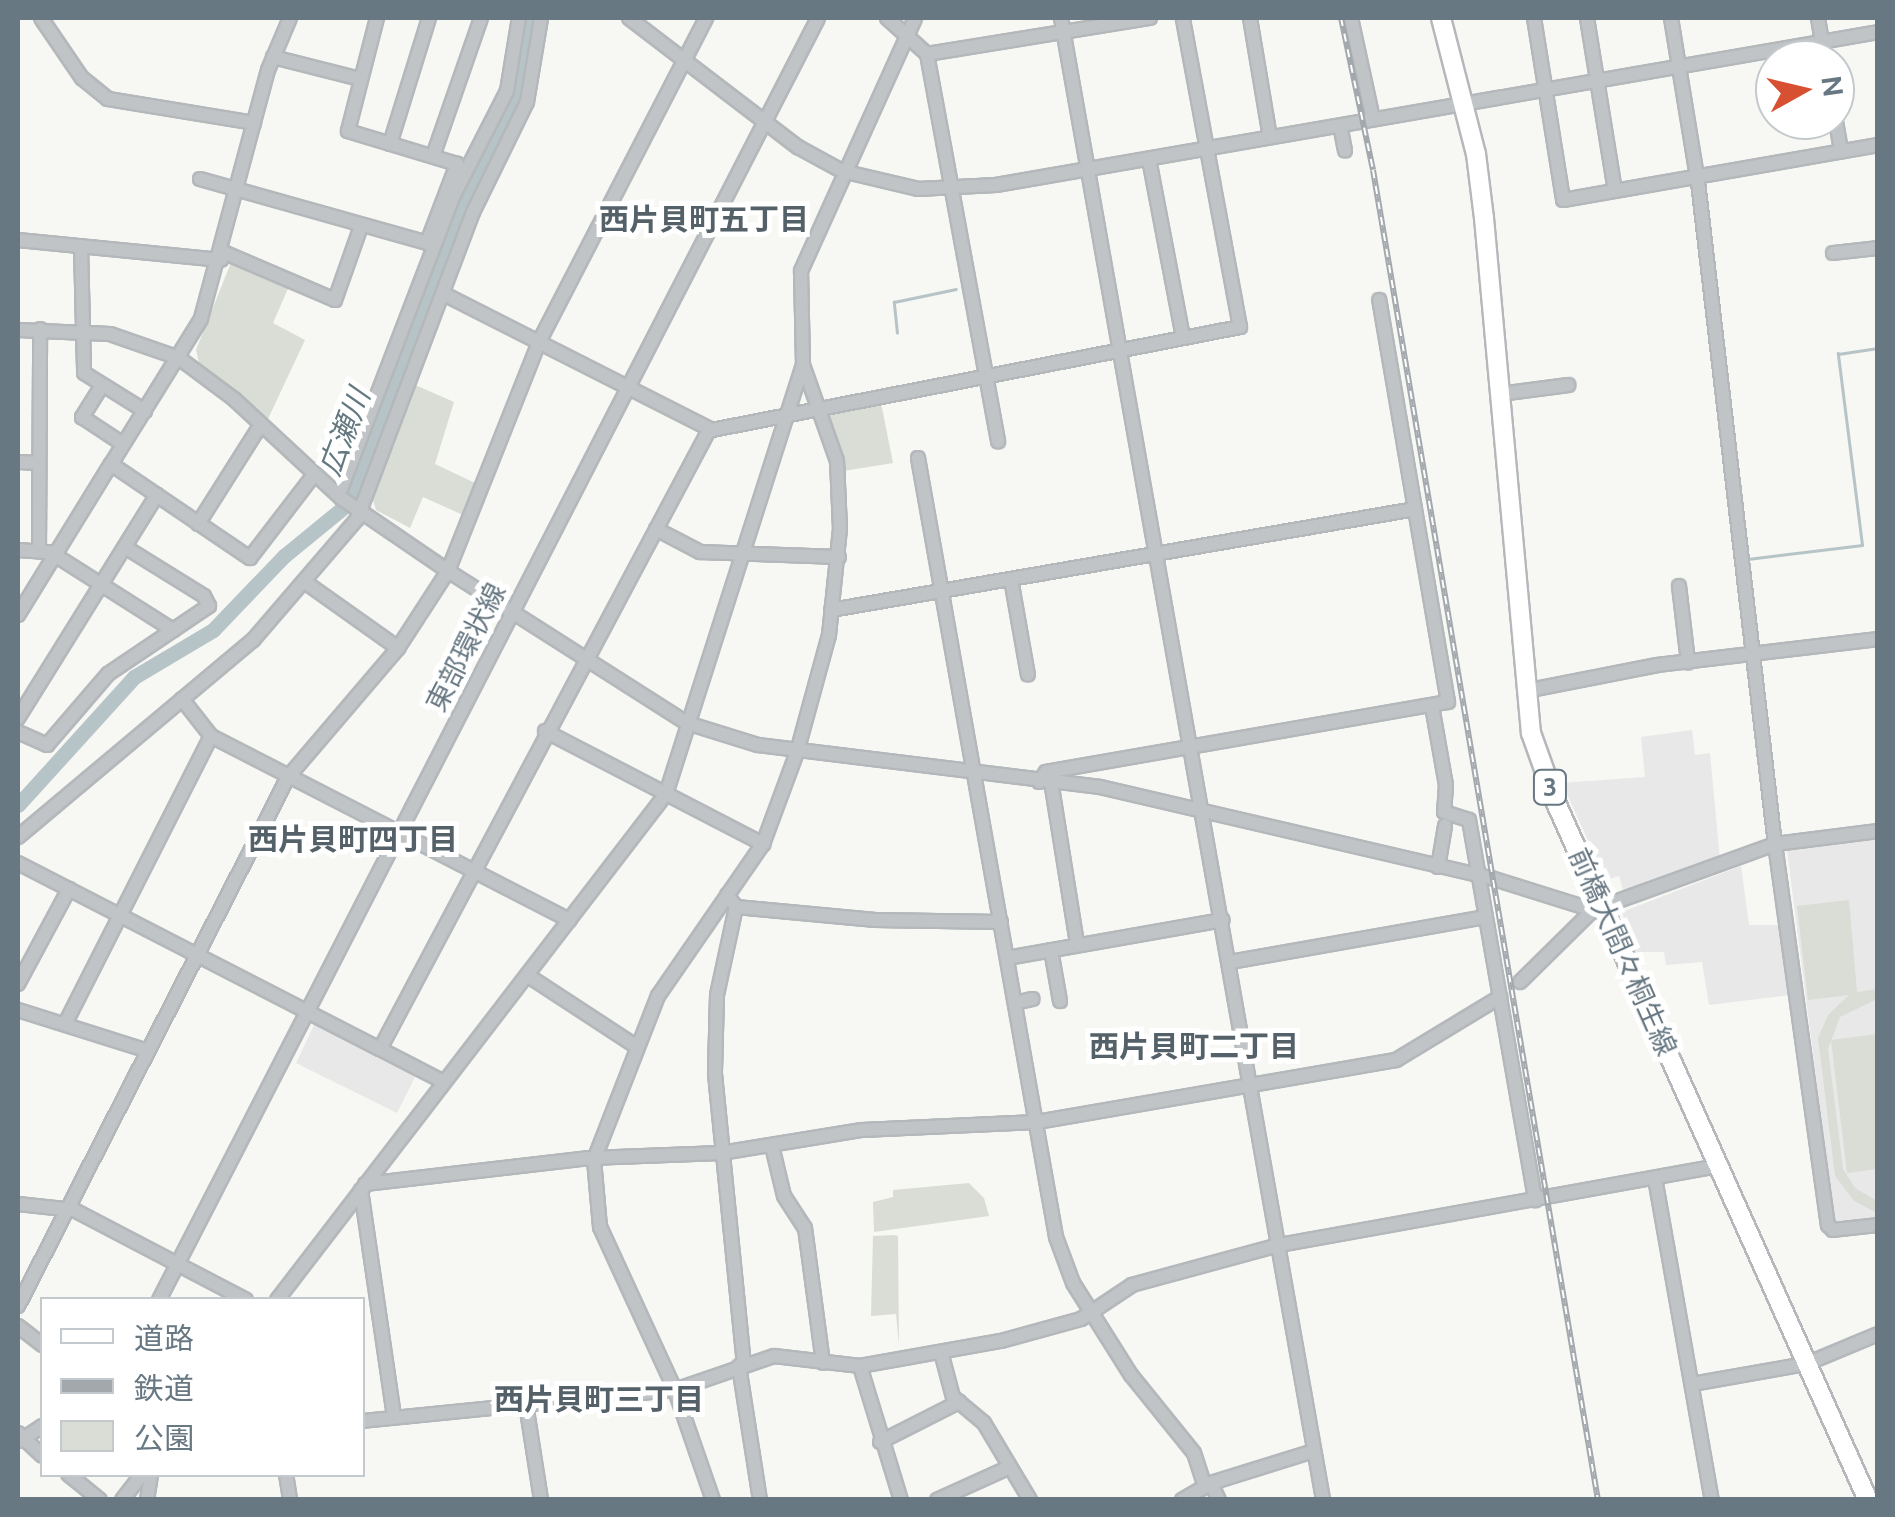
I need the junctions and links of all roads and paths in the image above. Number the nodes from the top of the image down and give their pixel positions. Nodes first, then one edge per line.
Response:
1 (40, 18) edge
2 (290, 18) edge
3 (378, 18) edge
4 (429, 18) edge
5 (481, 18) edge
6 (502, 18) edge
7 (510, 18) edge
8 (519, 18) edge
9 (542, 18) edge
10 (629, 18) edge
11 (706, 18) edge
12 (818, 18) edge
13 (887, 18) edge
14 (916, 18) edge
15 (1150, 18) edge
16 (1183, 18) edge
17 (1250, 18) edge
18 (1351, 18) edge
19 (1440, 18) edge
20 (1534, 18) edge
21 (1587, 18) edge
22 (1671, 18) edge
23 (1063, 24) edge
24 (904, 32) junction
25 (1878, 32) edge
26 (1828, 40) edge
27 (1755, 53) edge
28 (927, 54) junction
29 (272, 57) junction
30 (683, 61) junction
31 (1679, 66) junction
32 (360, 80) junction
33 (1597, 80) junction
34 (1546, 89) junction
35 (1461, 104) junction
36 (764, 119) junction
37 (1373, 119) junction
38 (254, 123) junction
39 (1341, 130) dead end
40 (1270, 136) junction
41 (1839, 140) edge
42 (390, 144) junction
43 (1878, 145) edge
44 (1208, 149) junction
45 (1346, 151) dead end
46 (1841, 152) junction
47 (433, 156) junction
48 (1149, 159) junction
49 (1087, 169) junction
50 (842, 171) junction
51 (1697, 177) junction
52 (200, 179) dead end
53 (238, 188) junction
54 (953, 189) junction
55 (1615, 191) junction
56 (361, 226) junction
57 (18, 240) edge
58 (80, 246) junction
59 (1878, 248) edge
60 (1833, 253) dead end
61 (222, 256) junction
62 (446, 294) junction
63 (1379, 300) dead end
64 (18, 330) edge
65 (40, 330) junction
66 (82, 331) junction
67 (1183, 338) junction
68 (539, 342) junction
69 (1121, 350) junction
70 (178, 358) junction
71 (803, 365) junction
72 (985, 376) junction
73 (1568, 385) dead end
74 (101, 386) junction
75 (627, 387) junction
76 (1500, 394) junction
77 (817, 410) junction
78 (144, 411) junction
79 (788, 415) junction
80 (260, 426) junction
81 (709, 430) junction
82 (998, 442) dead end
83 (124, 444) junction
84 (918, 458) dead end
85 (18, 462) edge
86 (40, 463) junction
87 (111, 464) junction
88 (314, 476) junction
89 (156, 496) junction
90 (349, 501) junction
91 (1415, 509) junction
92 (198, 524) junction
93 (656, 529) junction
94 (125, 548) junction
95 (18, 550) edge
96 (39, 550) junction
97 (744, 554) junction
98 (1158, 554) junction
99 (54, 555) junction
100 (839, 557) junction
101 (448, 571) junction
102 (1011, 579) junction
103 (305, 582) junction
104 (101, 584) junction
105 (1679, 586) dead end
106 (942, 591) junction
107 (514, 610) junction
108 (831, 610) junction
109 (18, 614) edge
110 (172, 630) junction
111 (1878, 638) edge
112 (398, 648) junction
113 (1752, 654) junction
114 (585, 656) junction
115 (1688, 662) junction
116 (1028, 675) dead end
117 (1525, 691) junction
118 (182, 699) junction
119 (1432, 706) junction
120 (18, 718) edge
121 (687, 723) junction
122 (545, 731) junction
123 (18, 732) edge
124 (211, 736) junction
125 (1192, 747) junction
126 (796, 752) junction
127 (976, 773) junction
128 (288, 777) junction
129 (1045, 781) junction
130 (666, 794) junction
131 (1203, 811) junction
132 (1445, 826) dead end
133 (1878, 831) edge
134 (398, 834) junction
135 (18, 837) edge
136 (763, 844) junction
137 (1775, 844) junction
138 (18, 863) edge
139 (1438, 867) junction
140 (472, 872) junction
141 (1479, 876) junction
142 (69, 889) junction
143 (727, 895) junction
144 (736, 907) junction
145 (1599, 910) junction
146 (120, 914) junction
147 (1486, 917) junction
148 (569, 920) junction
149 (1223, 920) junction
150 (1001, 922) junction
151 (1078, 944) junction
152 (1051, 950) junction
153 (198, 954) junction
154 (1007, 958) junction
155 (1230, 962) junction
156 (527, 975) junction
157 (1520, 982) dead end
158 (18, 984) edge
159 (1500, 998) junction
160 (1033, 999) dead end
161 (1060, 1001) dead end
162 (1014, 1002) junction
163 (18, 1010) edge
164 (307, 1012) junction
165 (65, 1024) junction
166 (637, 1046) junction
167 (148, 1050) junction
168 (380, 1050) junction
169 (444, 1082) junction
170 (1252, 1086) junction
171 (1037, 1122) junction
172 (772, 1146) junction
173 (722, 1153) junction
174 (594, 1160) junction
175 (1717, 1166) junction
176 (1655, 1178) junction
177 (363, 1187) junction
178 (1535, 1200) junction
179 (18, 1204) edge
180 (68, 1208) junction
181 (1878, 1224) edge
182 (1279, 1245) junction
183 (177, 1263) junction
184 (160, 1297) edge
185 (240, 1297) edge
186 (279, 1297) edge
187 (18, 1306) edge
188 (1092, 1312) junction
189 (18, 1326) edge
190 (1878, 1334) edge
191 (40, 1343) edge
192 (941, 1352) junction
193 (823, 1363) junction
194 (1806, 1364) junction
195 (741, 1365) junction
196 (860, 1366) junction
197 (1692, 1384) junction
198 (676, 1390) junction
199 (958, 1402) junction
200 (526, 1404) junction
201 (394, 1418) junction
202 (365, 1421) edge
203 (19, 1438) edge
204 (880, 1442) junction
205 (1314, 1451) junction
206 (40, 1454) edge
207 (1010, 1467) junction
208 (72, 1477) edge
209 (140, 1477) edge
210 (1208, 1484) junction
211 (100, 1500) edge
212 (122, 1500) edge
213 (541, 1500) edge
214 (713, 1500) edge
215 (760, 1500) edge
216 (901, 1500) edge
217 (937, 1500) edge
218 (1030, 1500) edge
219 (1182, 1500) edge
220 (1218, 1500) edge
221 (1323, 1500) edge
222 (1712, 1500) edge
223 (1868, 1500) edge

1 - 38 street
2 - 29 street
3 - 32 street
4 - 42 street
5 - 47 street
6 - 7 street
8 - 90 street
9 - 62 street
10 - 30 street
11 - 30 street
12 - 36 street, 東部環状線
13 - 24 street
14 - 24 street
15 - 23 street
16 - 44 street
17 - 40 street
18 - 37 street
19 - 35 main road, 前橋大間々桐生線 / 3
20 - 34 street
21 - 33 street
22 - 31 street
23 - 28 street
23 - 49 street
24 - 28 street
24 - 50 street
25 - 26 street
27 - 31 street
28 - 54 street
29 - 32 street
29 - 38 street
30 - 36 street
30 - 68 street
31 - 33 street
31 - 51 street
32 - 42 street
33 - 34 street
33 - 55 street
34 - 35 street
34 - 55 street
35 - 37 street
35 - 76 main road, 前橋大間々桐生線 / 3
36 - 50 street
36 - 75 street, 東部環状線
37 - 40 street
38 - 53 street
39 - 45 street
40 - 44 street
41 - 46 street
42 - 47 street
43 - 46 street
44 - 48 street
44 - 67 street
46 - 51 street
47 - 56 street
48 - 49 street
48 - 67 street
49 - 54 street
49 - 69 street
50 - 54 street
50 - 71 street
51 - 55 street
51 - 113 street
52 - 53 street
53 - 56 street
53 - 61 street
54 - 72 street
56 - 61 street
57 - 58 street
58 - 61 street
58 - 66 street
59 - 60 street
61 - 70 street
62 - 68 street
62 - 90 street
63 - 91 street
64 - 65 street
65 - 66 street
65 - 86 street
66 - 70 street
66 - 74 street
67 - 69 street
68 - 75 street
68 - 101 street
69 - 72 street
69 - 98 street
70 - 78 street
70 - 80 street
71 - 77 street
71 - 79 street
72 - 77 street
72 - 82 street
73 - 76 street
74 - 78 street
74 - 83 street
75 - 81 street
75 - 107 street, 東部環状線
76 - 117 main road, 前橋大間々桐生線 / 3
77 - 79 street
77 - 100 street
78 - 83 street
79 - 81 street
79 - 97 street
80 - 88 street
80 - 92 street
81 - 93 street
83 - 87 street
84 - 106 street
85 - 86 street
86 - 96 street
87 - 89 street
87 - 99 street
88 - 90 street
88 - 92 street
89 - 92 street
89 - 94 street
90 - 101 street
90 - 103 street
91 - 98 street
91 - 119 street
93 - 97 street
93 - 114 street
94 - 104 street
94 - 110 street
95 - 96 street
96 - 99 street
97 - 100 street
97 - 121 street
98 - 102 street
98 - 125 street
99 - 104 street
99 - 109 street
100 - 108 street
101 - 107 street
101 - 112 street
102 - 106 street
102 - 116 street
103 - 112 street
103 - 118 street
104 - 110 street
104 - 120 street
105 - 115 street
106 - 108 street
106 - 127 street
107 - 114 street
107 - 134 street, 東部環状線
108 - 126 street
110 - 123 street
111 - 113 street
112 - 128 street
113 - 115 street
113 - 137 street
114 - 121 street
114 - 122 street
115 - 117 street
117 - 145 main road, 前橋大間々桐生線 / 3
118 - 124 street
118 - 135 street
119 - 125 street
119 - 141 street
121 - 126 street
121 - 130 street
122 - 130 street
122 - 140 street
124 - 128 street
124 - 146 street
125 - 129 street
125 - 131 street
126 - 127 street
126 - 136 street
127 - 129 street
127 - 150 street
128 - 134 street
128 - 153 street
129 - 131 street
129 - 151 street
130 - 136 street
130 - 148 street
131 - 139 street
131 - 149 street
132 - 139 street
133 - 137 street
134 - 140 street
134 - 164 street, 東部環状線
136 - 143 street
137 - 145 street
137 - 181 street
138 - 142 street
139 - 141 street
140 - 148 street
140 - 168 street
141 - 145 street
141 - 147 street
142 - 146 street
142 - 158 street
143 - 144 street
143 - 166 street
144 - 150 street
144 - 173 street
145 - 157 street
145 - 175 main road, 前橋大間々桐生線 / 3
146 - 153 street
146 - 165 street
147 - 155 street
147 - 159 street
148 - 156 street
149 - 151 street
149 - 155 street
150 - 154 street
151 - 152 street
152 - 154 street
152 - 161 street
153 - 164 street
153 - 167 street
154 - 162 street
155 - 170 street
156 - 166 street
156 - 169 street
159 - 170 street
159 - 178 street
160 - 162 street
162 - 171 street
163 - 165 street
164 - 168 street
164 - 183 street, 東部環状線
165 - 167 street
166 - 174 street
167 - 180 street
168 - 169 street
169 - 177 street
170 - 171 street
170 - 182 street
171 - 172 street
171 - 188 street
172 - 173 street
172 - 193 street
173 - 174 street
173 - 195 street
174 - 177 street
174 - 198 street
175 - 176 street
175 - 194 main road, 前橋大間々桐生線 / 3
176 - 178 street
176 - 197 street
177 - 186 street
177 - 201 street
178 - 182 street
179 - 180 street
180 - 183 street
180 - 187 street
182 - 188 street
182 - 205 street
183 - 184 street, 東部環状線
183 - 185 street
188 - 192 street
188 - 210 street
189 - 191 street
190 - 194 street
192 - 196 street
192 - 199 street
193 - 195 street
193 - 196 street
194 - 197 street
194 - 223 main road, 前橋大間々桐生線 / 3
195 - 198 street
195 - 215 street
196 - 204 street
197 - 222 street
198 - 200 street
198 - 214 street
199 - 204 street
199 - 207 street
200 - 201 street
200 - 213 street
201 - 202 street
203 - 206 street
204 - 216 street
205 - 210 street
205 - 221 street
207 - 217 street
207 - 218 street
208 - 211 street
209 - 212 street
210 - 219 street
210 - 220 street

